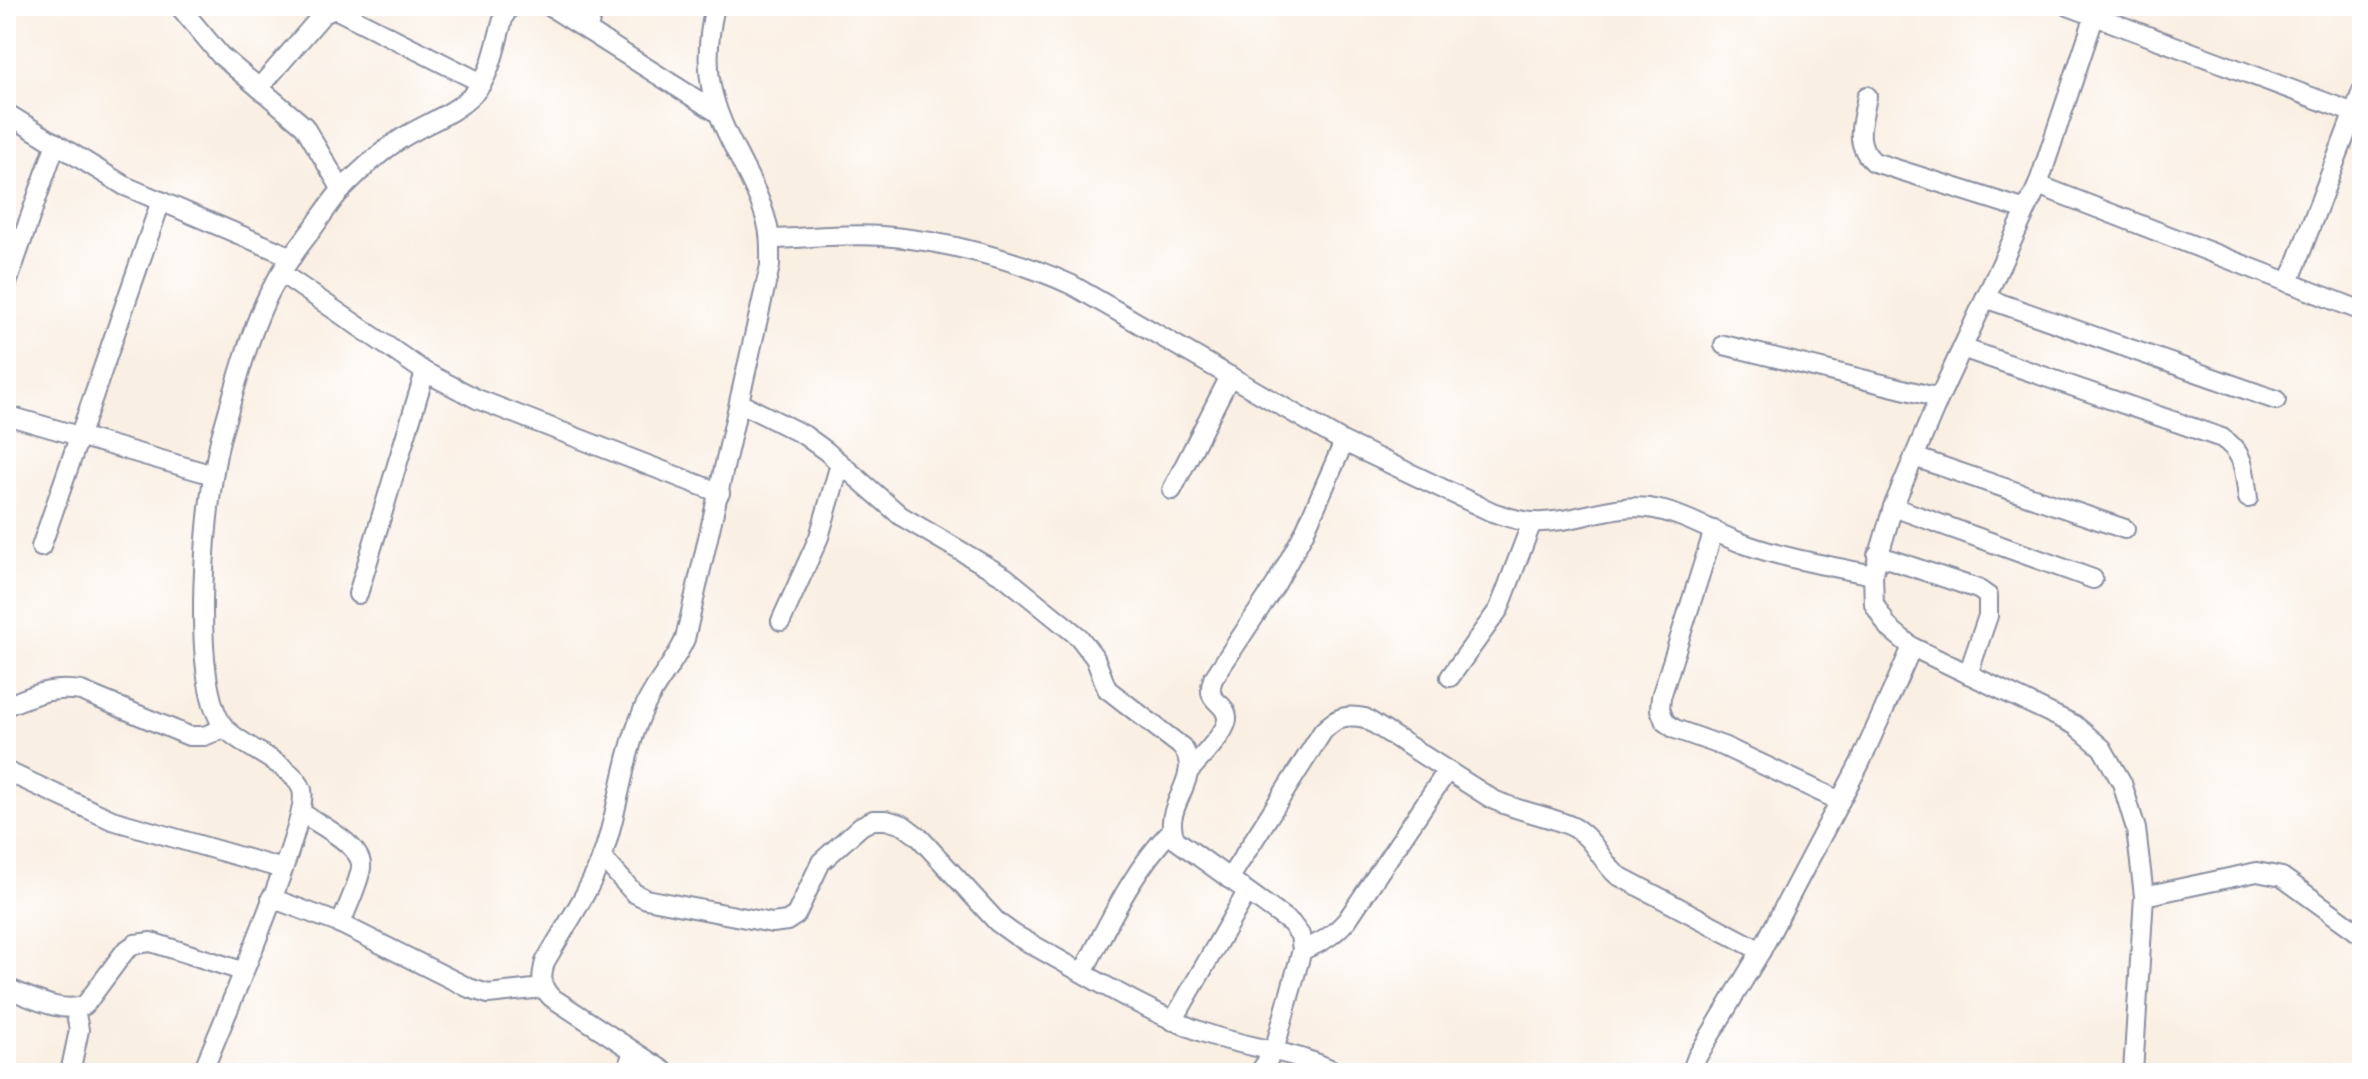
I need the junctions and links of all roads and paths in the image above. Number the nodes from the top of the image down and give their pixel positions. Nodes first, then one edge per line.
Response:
1 (179, 6) edge
2 (510, 6) edge
3 (549, 6) edge
4 (593, 6) edge
5 (715, 6) edge
6 (2068, 6) edge
7 (2096, 11) edge
8 (588, 29) junction
9 (482, 83) junction
10 (259, 88) junction
11 (2362, 91) edge
12 (1867, 96) dead end
13 (6, 113) edge
14 (718, 113) junction
15 (2358, 115) edge
16 (56, 143) junction
17 (2038, 185) junction
18 (342, 190) junction
19 (161, 201) junction
20 (2026, 210) junction
21 (771, 239) junction
22 (287, 265) junction
23 (2289, 283) junction
24 (6, 286) edge
25 (1985, 298) junction
26 (2362, 311) edge
27 (1724, 345) dead end
28 (1962, 348) junction
29 (425, 372) junction
30 (1230, 376) junction
31 (1939, 398) junction
32 (2276, 400) dead end
33 (740, 403) junction
34 (6, 415) edge
35 (79, 436) junction
36 (1344, 442) junction
37 (1914, 457) junction
38 (840, 464) junction
39 (213, 475) junction
40 (1172, 490) dead end
41 (720, 493) junction
42 (2248, 498) dead end
43 (1893, 507) junction
44 (1532, 522) junction
45 (2125, 529) dead end
46 (1714, 530) junction
47 (41, 547) dead end
48 (1877, 555) junction
49 (1873, 575) junction
50 (2093, 579) dead end
51 (358, 594) dead end
52 (781, 621) dead end
53 (1912, 647) junction
54 (1968, 674) junction
55 (1450, 677) dead end
56 (6, 706) edge
57 (225, 728) junction
58 (1190, 770) junction
59 (6, 771) edge
60 (1447, 771) junction
61 (1840, 801) junction
62 (302, 813) junction
63 (1171, 831) junction
64 (602, 857) junction
65 (283, 869) junction
66 (1229, 879) junction
67 (1247, 892) junction
68 (2144, 896) junction
69 (271, 898) junction
70 (341, 924) junction
71 (2362, 935) edge
72 (1302, 950) junction
73 (1761, 951) junction
74 (242, 971) junction
75 (1083, 972) junction
76 (6, 988) edge
77 (543, 988) junction
78 (75, 1009) junction
79 (1173, 1021) junction
80 (633, 1051) junction
81 (1274, 1051) junction
82 (70, 1073) edge
83 (202, 1073) edge
84 (626, 1073) edge
85 (667, 1073) edge
86 (1259, 1073) edge
87 (1338, 1073) edge
88 (1691, 1073) edge
89 (2133, 1073) edge

1 - 10 street
2 - 9 street
3 - 8 street
4 - 8 street
5 - 14 street
6 - 7 street
7 - 15 street
7 - 17 street
8 - 14 street
9 - 10 street
9 - 18 street
10 - 18 street
11 - 15 street
12 - 20 street
13 - 16 street
14 - 21 street
15 - 23 street
16 - 19 street
16 - 24 street
17 - 20 street
17 - 23 street
18 - 22 street
19 - 22 street
19 - 35 street
20 - 25 street
21 - 30 street
21 - 33 street
22 - 29 street
22 - 39 street
23 - 26 street
25 - 28 street
25 - 32 street
27 - 31 street
28 - 31 street
28 - 42 street
29 - 41 street
29 - 51 street
30 - 36 street
30 - 40 street
31 - 37 street
33 - 38 street
33 - 41 street
34 - 35 street
35 - 39 street
35 - 47 street
36 - 44 street
36 - 58 street
37 - 43 street
37 - 45 street
38 - 52 street
38 - 58 street
39 - 57 street
41 - 64 street
43 - 48 street
43 - 50 street
44 - 46 street
44 - 55 street
46 - 49 street
46 - 61 street
48 - 49 street
48 - 54 street
49 - 53 street
53 - 54 street
53 - 61 street
54 - 68 street
56 - 57 street
57 - 62 street
58 - 63 street
59 - 65 street
60 - 66 street
60 - 72 street
60 - 73 street
61 - 73 street
62 - 65 street
62 - 70 street
63 - 66 street
63 - 75 street
64 - 75 street
64 - 77 street
65 - 69 street
66 - 67 street
67 - 72 street
67 - 79 street
68 - 71 street
68 - 89 street
69 - 70 street
69 - 74 street
70 - 77 street
72 - 81 street
73 - 88 street
74 - 78 street
74 - 83 street
75 - 79 street
76 - 78 street
77 - 80 street
78 - 82 street
79 - 81 street
80 - 84 street
80 - 85 street
81 - 86 street
81 - 87 street

